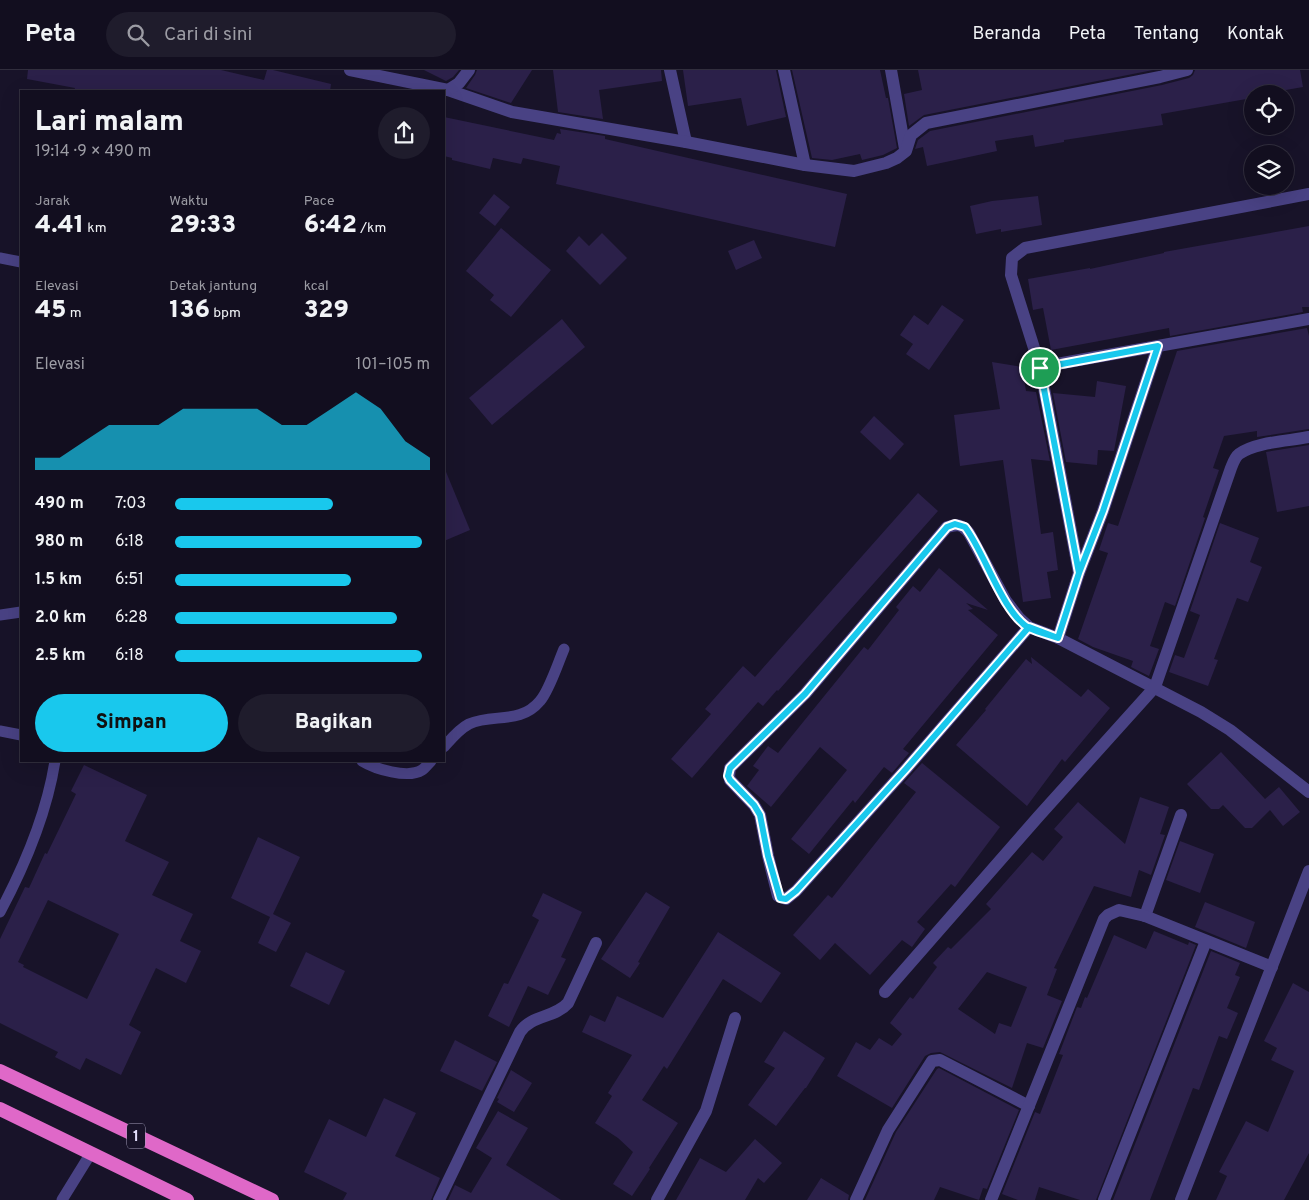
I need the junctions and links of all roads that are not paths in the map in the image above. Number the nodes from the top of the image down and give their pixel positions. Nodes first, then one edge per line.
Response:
1 (350, 70) edge
2 (468, 70) edge
3 (670, 70) edge
4 (784, 70) edge
5 (891, 70) edge
6 (1187, 70) edge
7 (448, 90) junction
8 (686, 142) junction
9 (906, 151) junction
10 (805, 165) junction
11 (1309, 194) edge
12 (0, 258) edge
13 (20, 262) edge
14 (1309, 318) edge
15 (1158, 346) junction
16 (1040, 368) junction
17 (1309, 437) edge
18 (1079, 573) junction
19 (20, 612) edge
20 (0, 615) edge
21 (1029, 627) junction
22 (1058, 638) junction
23 (564, 649) dead end
24 (1155, 687) junction
25 (0, 731) edge
26 (20, 735) edge
27 (445, 746) edge
28 (55, 762) edge
29 (364, 762) edge
30 (430, 762) edge
31 (1309, 792) edge
32 (1181, 815) dead end
33 (1309, 871) edge
34 (0, 912) edge
35 (1144, 916) junction
36 (1206, 941) junction
37 (596, 943) dead end
38 (1272, 967) junction
39 (884, 992) dead end
40 (735, 1018) dead end
41 (0, 1071) edge
42 (1029, 1106) junction
43 (0, 1109) edge
44 (91, 1153) junction
45 (62, 1200) edge
46 (187, 1200) edge
47 (272, 1200) edge
48 (439, 1200) edge
49 (657, 1200) edge
50 (856, 1200) edge
51 (991, 1200) edge
52 (1104, 1200) edge
53 (1181, 1200) edge

1 - 7 street
2 - 7 street
3 - 8 street
4 - 10 street
5 - 9 street
6 - 9 street
7 - 8 street
8 - 10 street
9 - 10 street
11 - 16 street
12 - 13 lane
14 - 15 street
15 - 16 street
15 - 18 street
16 - 18 street
17 - 24 street
18 - 22 street
19 - 20 lane
21 - 21 street
21 - 22 street
22 - 24 street
23 - 27 lane
24 - 31 street
24 - 39 street
25 - 26 lane
28 - 34 lane
29 - 30 lane
32 - 35 street
33 - 38 street
35 - 36 street
35 - 42 street
36 - 38 street
36 - 52 street
37 - 48 street
38 - 53 street
40 - 49 street
41 - 47 highway, 1
42 - 50 street
42 - 51 street
43 - 44 highway, 1
44 - 45 lane
44 - 46 highway, 1

